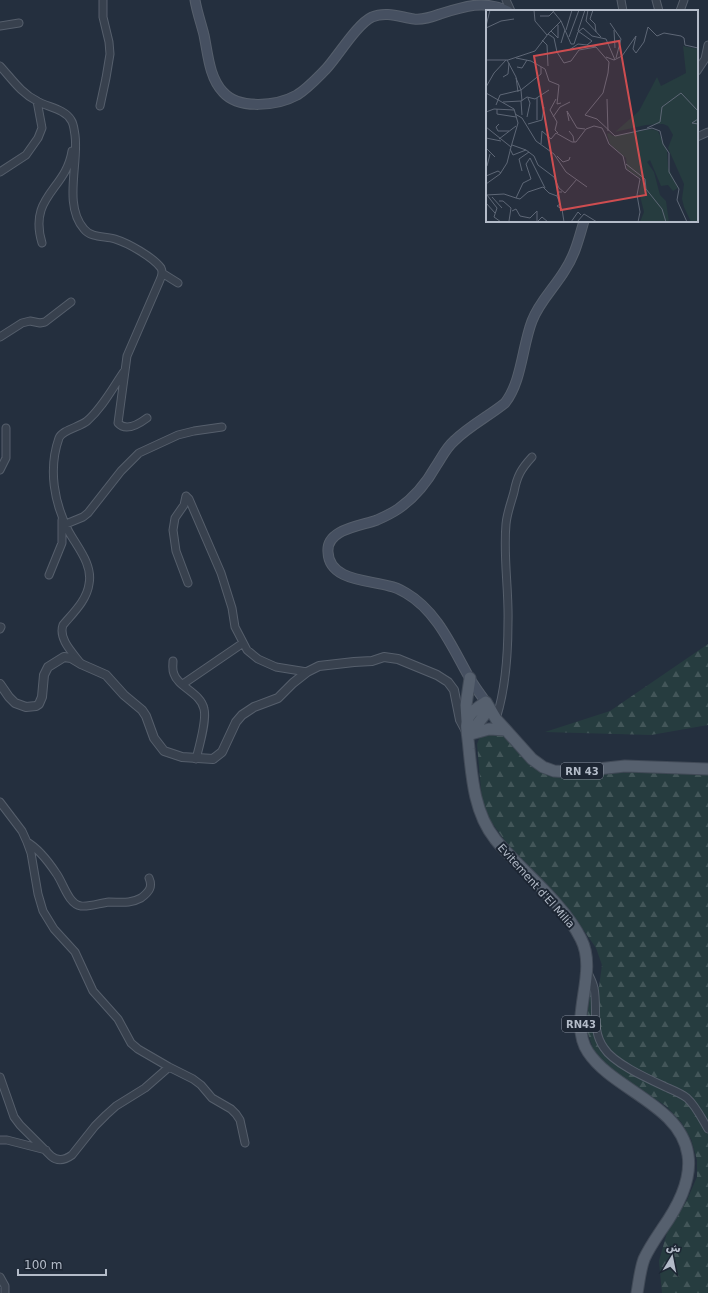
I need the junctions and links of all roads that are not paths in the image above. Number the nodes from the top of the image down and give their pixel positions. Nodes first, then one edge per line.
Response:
1 (103, 0) edge
2 (195, 0) edge
3 (506, 0) edge
4 (621, 0) edge
5 (656, 0) edge
6 (684, 0) edge
7 (508, 10) edge
8 (510, 10) edge
9 (623, 10) edge
10 (659, 10) edge
11 (680, 10) edge
12 (20, 24) dead end
13 (0, 26) edge
14 (708, 45) edge
15 (0, 66) edge
16 (698, 69) edge
17 (37, 101) junction
18 (100, 106) dead end
19 (708, 132) edge
20 (698, 136) edge
21 (75, 137) junction
22 (0, 172) edge
23 (584, 222) edge
24 (42, 242) dead end
25 (162, 273) junction
26 (178, 283) dead end
27 (71, 302) dead end
28 (0, 337) edge
29 (125, 368) junction
30 (147, 418) dead end
31 (222, 427) dead end
32 (6, 428) dead end
33 (532, 457) dead end
34 (0, 470) edge
35 (62, 514) junction
36 (66, 524) junction
37 (49, 575) dead end
38 (188, 582) dead end
39 (243, 643) junction
40 (173, 661) dead end
41 (81, 664) junction
42 (307, 672) junction
43 (470, 678) junction
44 (0, 684) edge
45 (183, 684) junction
46 (488, 706) junction
47 (496, 719) junction
48 (467, 722) junction
49 (506, 730) junction
50 (470, 735) junction
51 (196, 759) junction
52 (708, 769) edge
53 (0, 802) edge
54 (27, 842) junction
55 (149, 878) dead end
56 (587, 971) junction
57 (169, 1067) junction
58 (0, 1078) edge
59 (708, 1129) edge
60 (0, 1140) edge
61 (245, 1143) dead end
62 (46, 1150) junction
63 (0, 1277) edge
64 (5, 1293) edge
65 (637, 1293) edge

1 - 18 street
2 - 7 main road
3 - 8 street
4 - 9 street
5 - 10 street
6 - 11 street
12 - 13 street
14 - 16 street
15 - 17 street
17 - 21 street
17 - 22 street
19 - 20 street
21 - 24 street
21 - 25 street
23 - 43 main road
25 - 26 street
25 - 29 street
27 - 28 street
29 - 30 street
29 - 35 street
31 - 36 street
32 - 34 street
33 - 47 street
35 - 36 street
35 - 37 street
36 - 41 street
38 - 39 street
39 - 42 street
39 - 45 street
40 - 45 street
41 - 44 street
41 - 51 street
42 - 50 street
42 - 51 street
43 - 46 main road
43 - 48 main road, Evitement d'El Milia
45 - 51 street
46 - 47 main road, RN 43
46 - 48 main road
46 - 50 main road
47 - 49 main road, RN 43
48 - 50 main road, Evitement d'El Milia
49 - 50 main road
49 - 52 main road, RN 43
50 - 56 main road, Evitement d'El Milia / RN43
53 - 54 street
54 - 55 street
54 - 57 street
56 - 59 street
56 - 65 main road, Evitement d'El Milia / RN43
57 - 61 street
57 - 62 street
58 - 62 street
60 - 62 street
63 - 64 street

